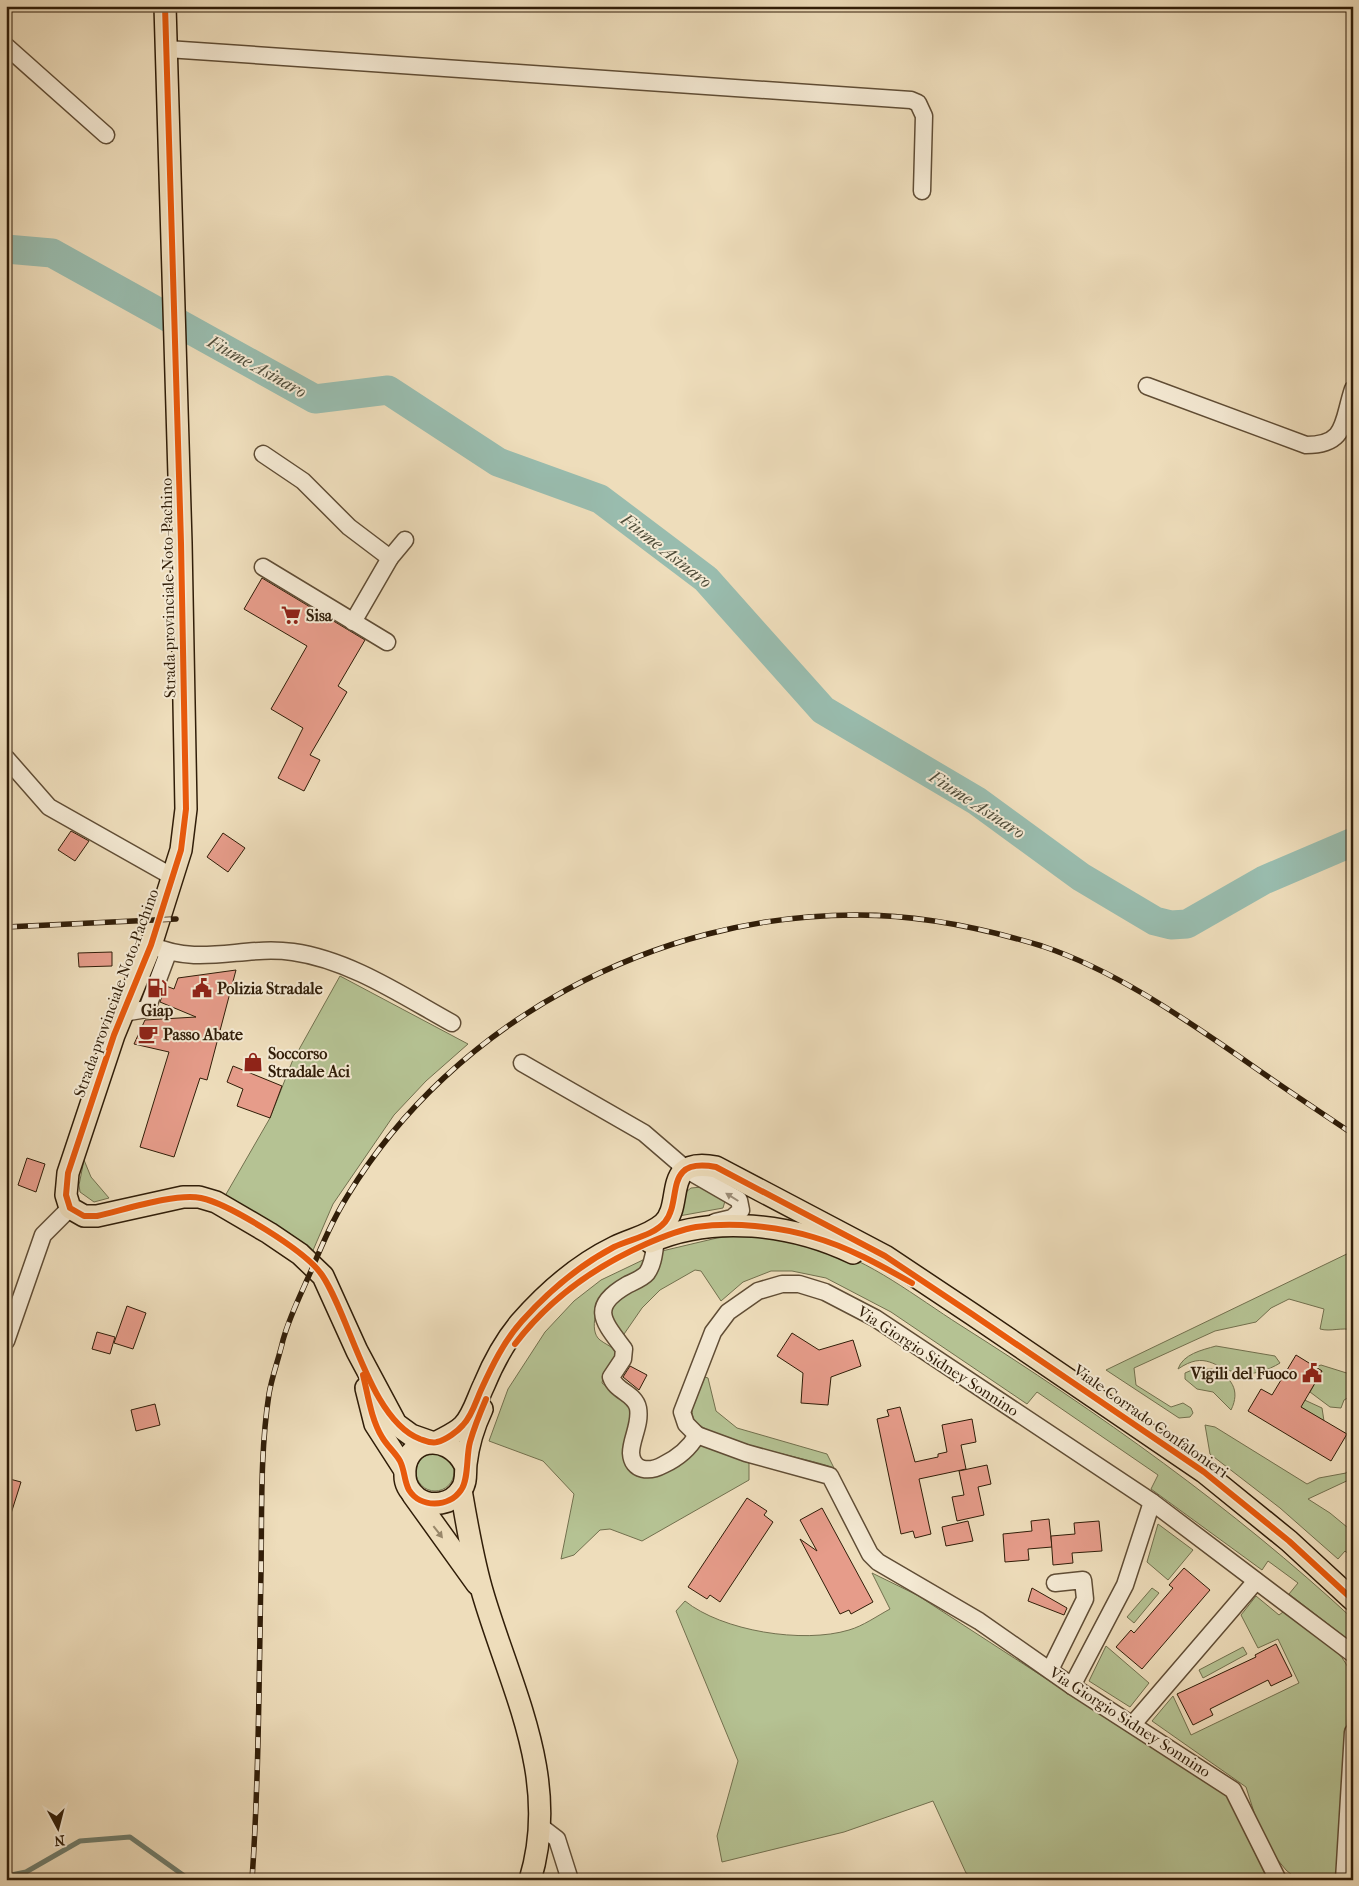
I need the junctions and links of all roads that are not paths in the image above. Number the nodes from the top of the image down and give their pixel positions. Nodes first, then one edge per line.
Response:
1 (165, 6) edge
2 (6, 46) edge
3 (167, 49) junction
4 (106, 135) dead end
5 (922, 191) dead end
6 (1147, 386) dead end
7 (1353, 389) edge
8 (263, 454) dead end
9 (405, 540) dead end
10 (390, 558) junction
11 (263, 566) dead end
12 (353, 622) junction
13 (387, 642) dead end
14 (6, 758) edge
15 (173, 877) junction
16 (160, 949) junction
17 (452, 1023) dead end
18 (522, 1063) dead end
19 (687, 1170) junction
20 (70, 1208) junction
21 (697, 1227) junction
22 (656, 1240) junction
23 (972, 1314) junction
24 (6, 1341) edge
25 (357, 1351) junction
26 (697, 1435) junction
27 (434, 1442) junction
28 (466, 1465) junction
29 (404, 1469) junction
30 (461, 1490) junction
31 (410, 1492) junction
32 (1152, 1502) junction
33 (1256, 1581) junction
34 (1055, 1583) dead end
35 (482, 1592) junction
36 (1353, 1600) edge
37 (1353, 1654) edge
38 (1050, 1670) junction
39 (1072, 1686) junction
40 (1133, 1724) junction
41 (1353, 1732) edge
42 (1352, 1755) edge
43 (1350, 1814) edge
44 (540, 1826) junction
45 (1350, 1836) edge
46 (530, 1880) edge
47 (570, 1880) edge
48 (1278, 1880) edge
49 (1344, 1880) edge

1 - 3 main road
2 - 4 street
3 - 5 street
3 - 15 main road, Strada provinciale Noto-Pachino
6 - 7 street
8 - 10 street
9 - 10 street
10 - 12 street
11 - 12 street
12 - 13 street
14 - 15 street
15 - 16 main road, Strada provinciale Noto-Pachino
16 - 17 street
16 - 20 main road, Strada provinciale Noto-Pachino
18 - 19 street
21 -> 19 street
19 - 23 main road
19 - 27 main road
20 - 24 street
20 - 25 main road
21 - 22 main road
21 - 23 main road
22 - 26 street
22 - 28 main road
23 - 36 main road, Viale Corrado Confalonieri
25 - 27 main road
25 - 29 main road
26 - 32 street, Via Giorgio Sidney Sonnino
26 - 38 street, Via Giorgio Sidney Sonnino
27 - 28 main road
27 - 29 main road
28 - 30 main road
29 - 31 main road
30 - 31 main road
30 - 35 main road
31 -> 35 main road
32 - 33 street, Via Giorgio Sidney Sonnino
32 - 39 street
33 - 37 street, Via Giorgio Sidney Sonnino
33 - 40 street
34 - 38 street
35 - 44 main road
38 - 39 street, Via Giorgio Sidney Sonnino
39 - 40 street, Via Giorgio Sidney Sonnino
40 - 48 street, Via Giorgio Sidney Sonnino
41 - 42 street
42 - 43 street
43 - 45 street
44 - 46 main road
44 - 47 street
45 - 49 street

